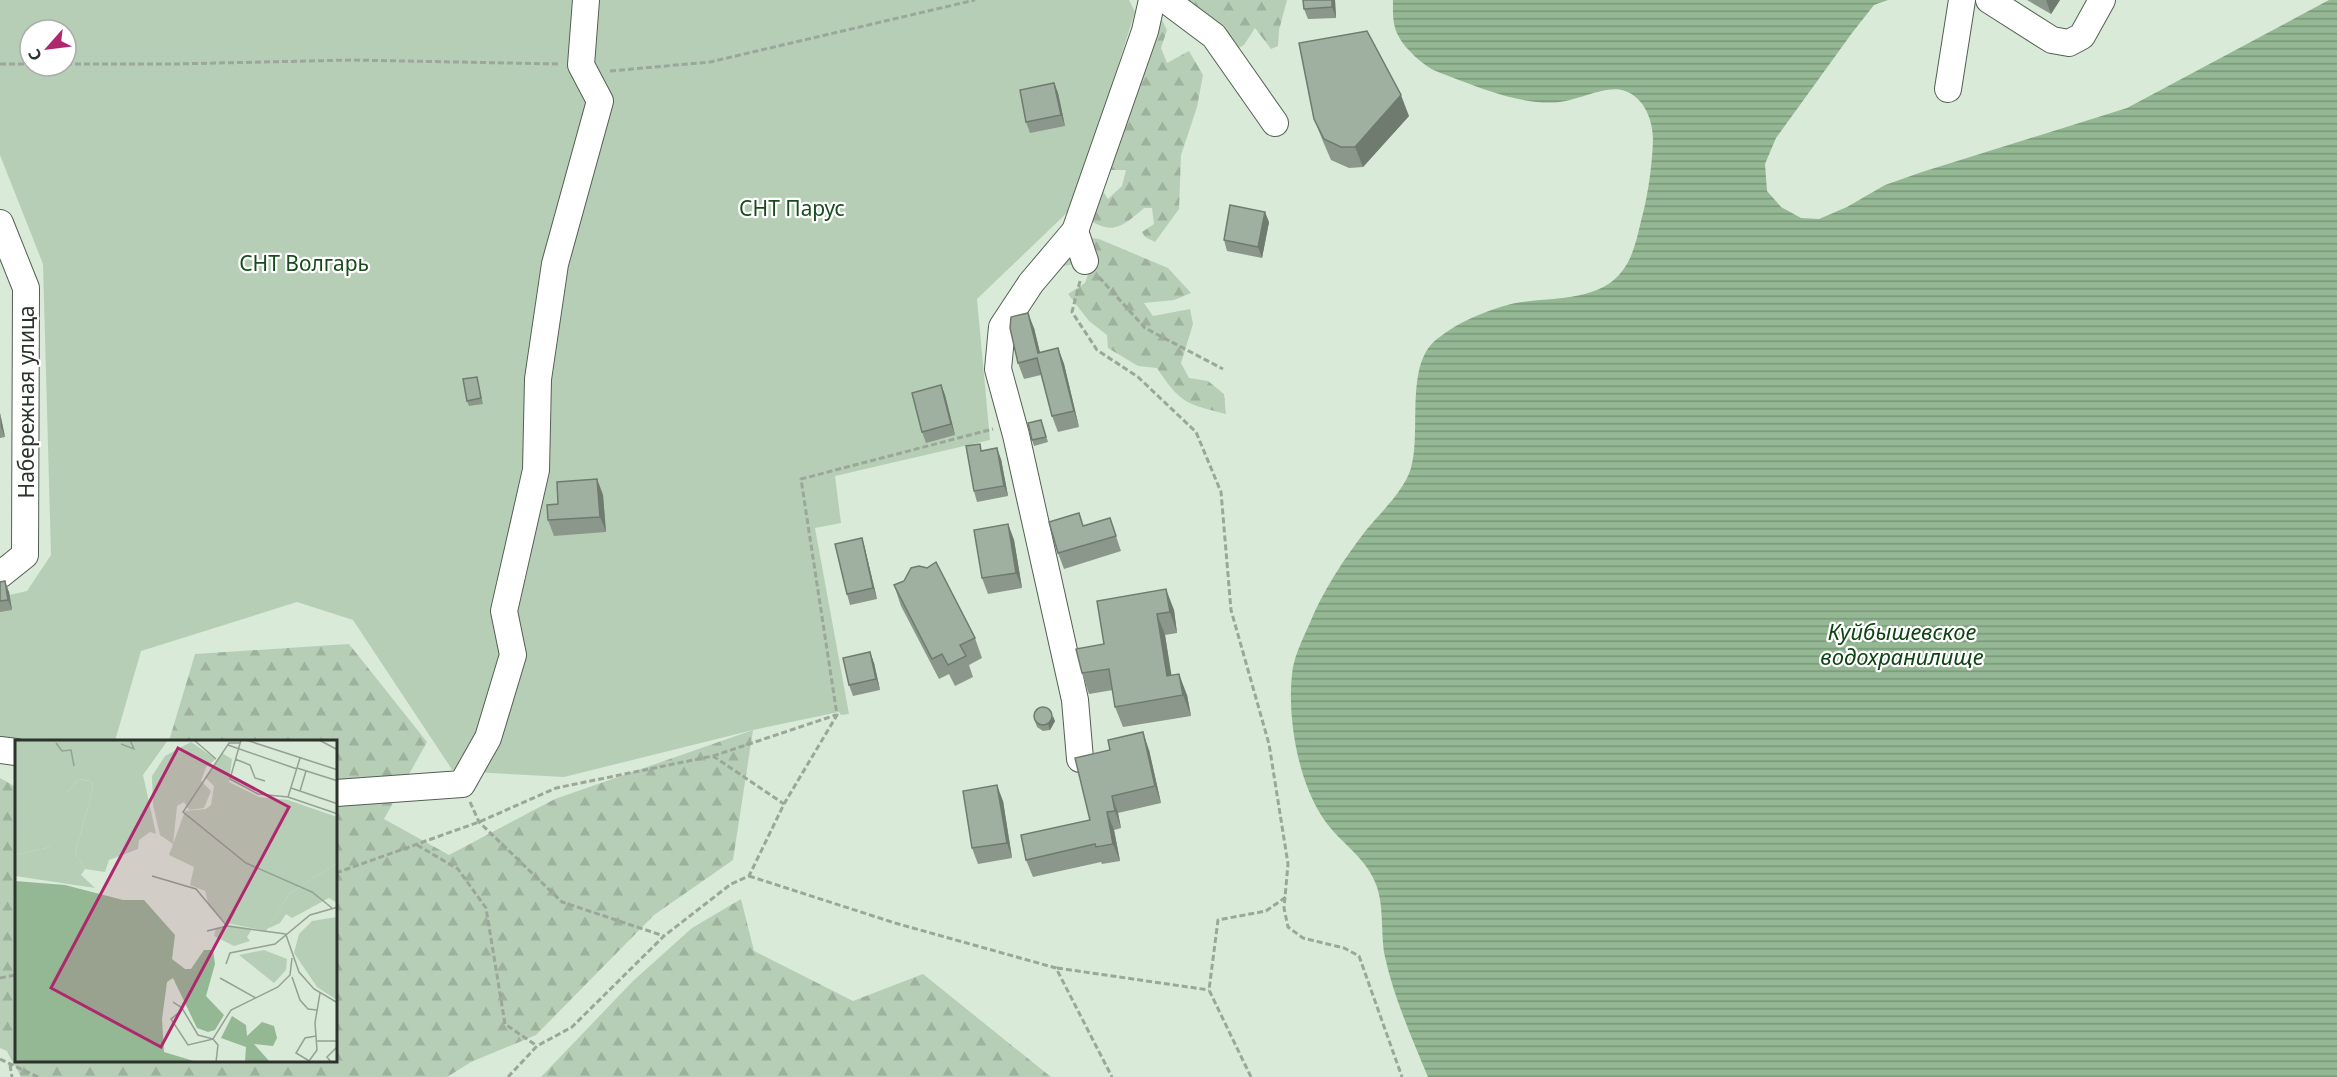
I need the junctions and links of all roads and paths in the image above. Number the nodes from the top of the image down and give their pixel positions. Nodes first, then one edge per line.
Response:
1 (586, 0) edge
2 (975, 0) edge
3 (1152, 0) edge
4 (1166, 0) edge
5 (1962, 0) edge
6 (1989, 0) edge
7 (2102, 0) edge
8 (0, 64) edge
9 (18, 64) edge
10 (78, 64) edge
11 (581, 65) junction
12 (1948, 89) dead end
13 (1275, 123) dead end
14 (0, 223) edge
15 (1075, 231) junction
16 (1085, 261) junction
17 (1223, 369) dead end
18 (1013, 424) junction
19 (0, 575) edge
20 (837, 715) junction
21 (0, 750) edge
22 (15, 752) edge
23 (712, 756) junction
24 (1080, 759) edge
25 (462, 784) junction
26 (338, 793) edge
27 (784, 804) junction
28 (479, 822) junction
29 (417, 844) junction
30 (338, 872) edge
31 (749, 876) junction
32 (1286, 897) junction
33 (664, 936) junction
34 (1056, 968) junction
35 (15, 975) edge
36 (0, 978) edge
37 (1209, 990) junction
38 (537, 1046) junction
39 (0, 1059) edge
40 (10, 1065) junction
41 (12, 1077) edge
42 (38, 1077) edge
43 (508, 1077) edge
44 (1112, 1077) edge
45 (1251, 1077) edge
46 (1402, 1077) edge

1 - 11 street
2 - 11 path
3 - 15 street
4 - 13 street
5 - 12 street
6 - 7 street
8 - 9 path
10 - 11 path
11 - 25 street
14 - 19 street, Набережная улица
15 - 16 street
15 - 18 street
16 - 17 path
16 - 32 path
18 - 20 path
18 - 24 street
20 - 23 path
20 - 27 path
21 - 22 street
23 - 27 path
23 - 28 path
25 - 26 street
25 - 28 path
27 - 31 path
28 - 29 path
28 - 33 path
29 - 30 path
29 - 38 path
31 - 33 path
31 - 34 path
32 - 37 path
32 - 46 path
33 - 38 path
34 - 37 path
34 - 44 path
35 - 36 path
37 - 45 path
38 - 43 path
39 - 40 path
40 - 41 path
40 - 42 path

